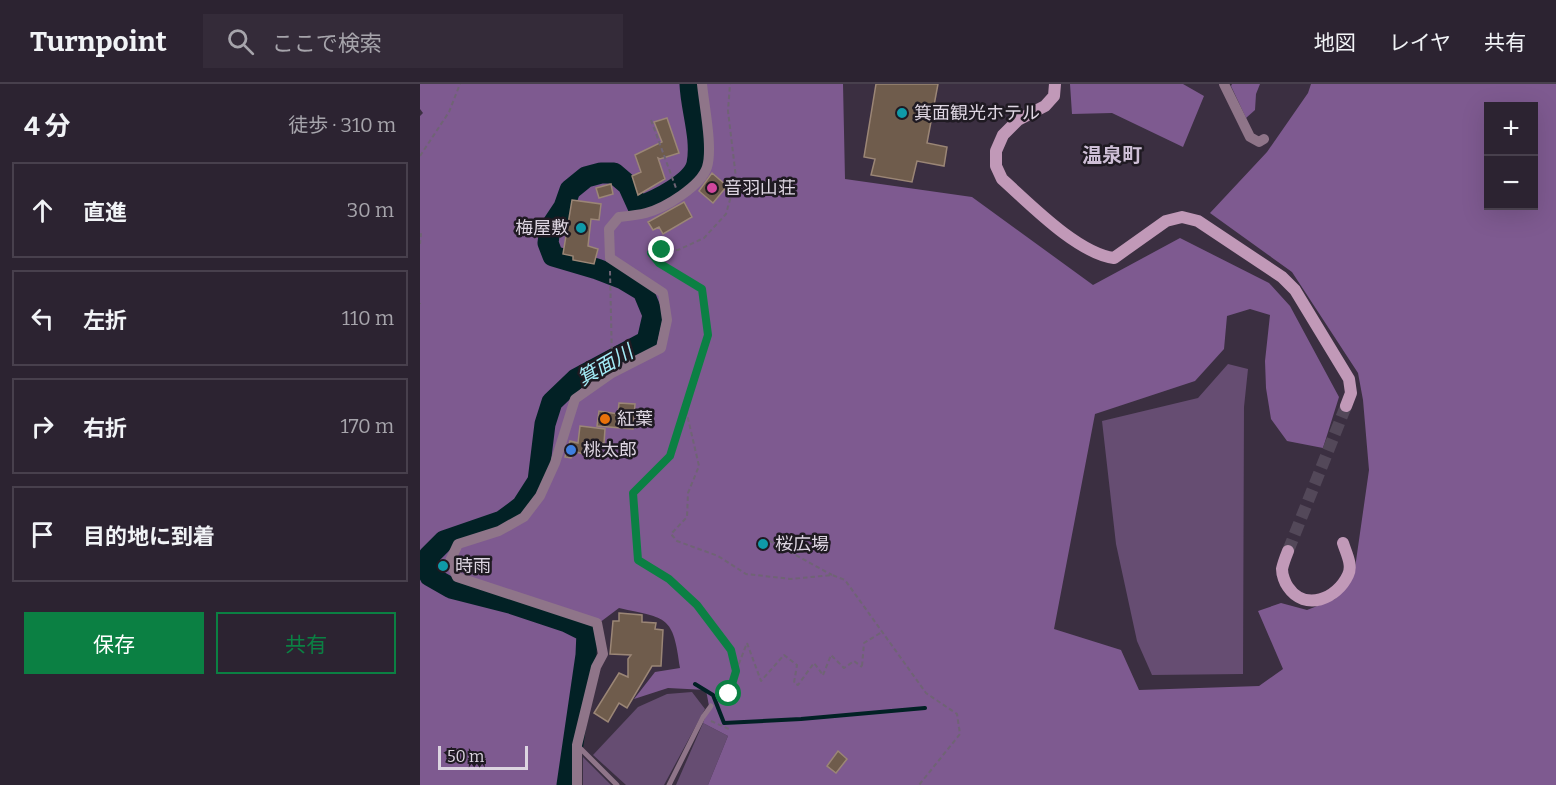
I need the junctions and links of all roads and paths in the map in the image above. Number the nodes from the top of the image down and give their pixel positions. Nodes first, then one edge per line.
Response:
1 (460, 84) edge
2 (702, 84) edge
3 (730, 84) edge
4 (1055, 84) edge
5 (1224, 84) edge
6 (651, 120) dead end
7 (1264, 139) dead end
8 (420, 156) edge
9 (673, 181) dead end
10 (420, 235) edge
11 (420, 244) edge
12 (610, 266) dead end
13 (612, 369) dead end
14 (1346, 406) tunnel mouth
15 (686, 408) junction
16 (762, 541) dead end
17 (1343, 543) dead end
18 (1288, 551) tunnel mouth
19 (832, 575) junction
20 (882, 632) junction
21 (736, 671) junction
22 (718, 701) dead end
23 (711, 706) dead end
24 (703, 717) junction
25 (731, 730) dead end
26 (577, 745) junction
27 (577, 785) edge
28 (617, 785) edge
29 (669, 785) edge
30 (919, 785) edge

1 - 8 path
2 - 26 street
3 - 15 path
4 - 14 street
5 - 7 street
6 - 9 path
10 - 11 path
12 - 13 path
15 - 19 path
15 - 21 path
16 - 19 path
17 - 18 street
19 - 20 path
20 - 21 path
20 - 30 path
21 - 22 path
23 - 24 lane
24 - 25 path
24 - 29 lane
26 - 27 street
26 - 28 lane

